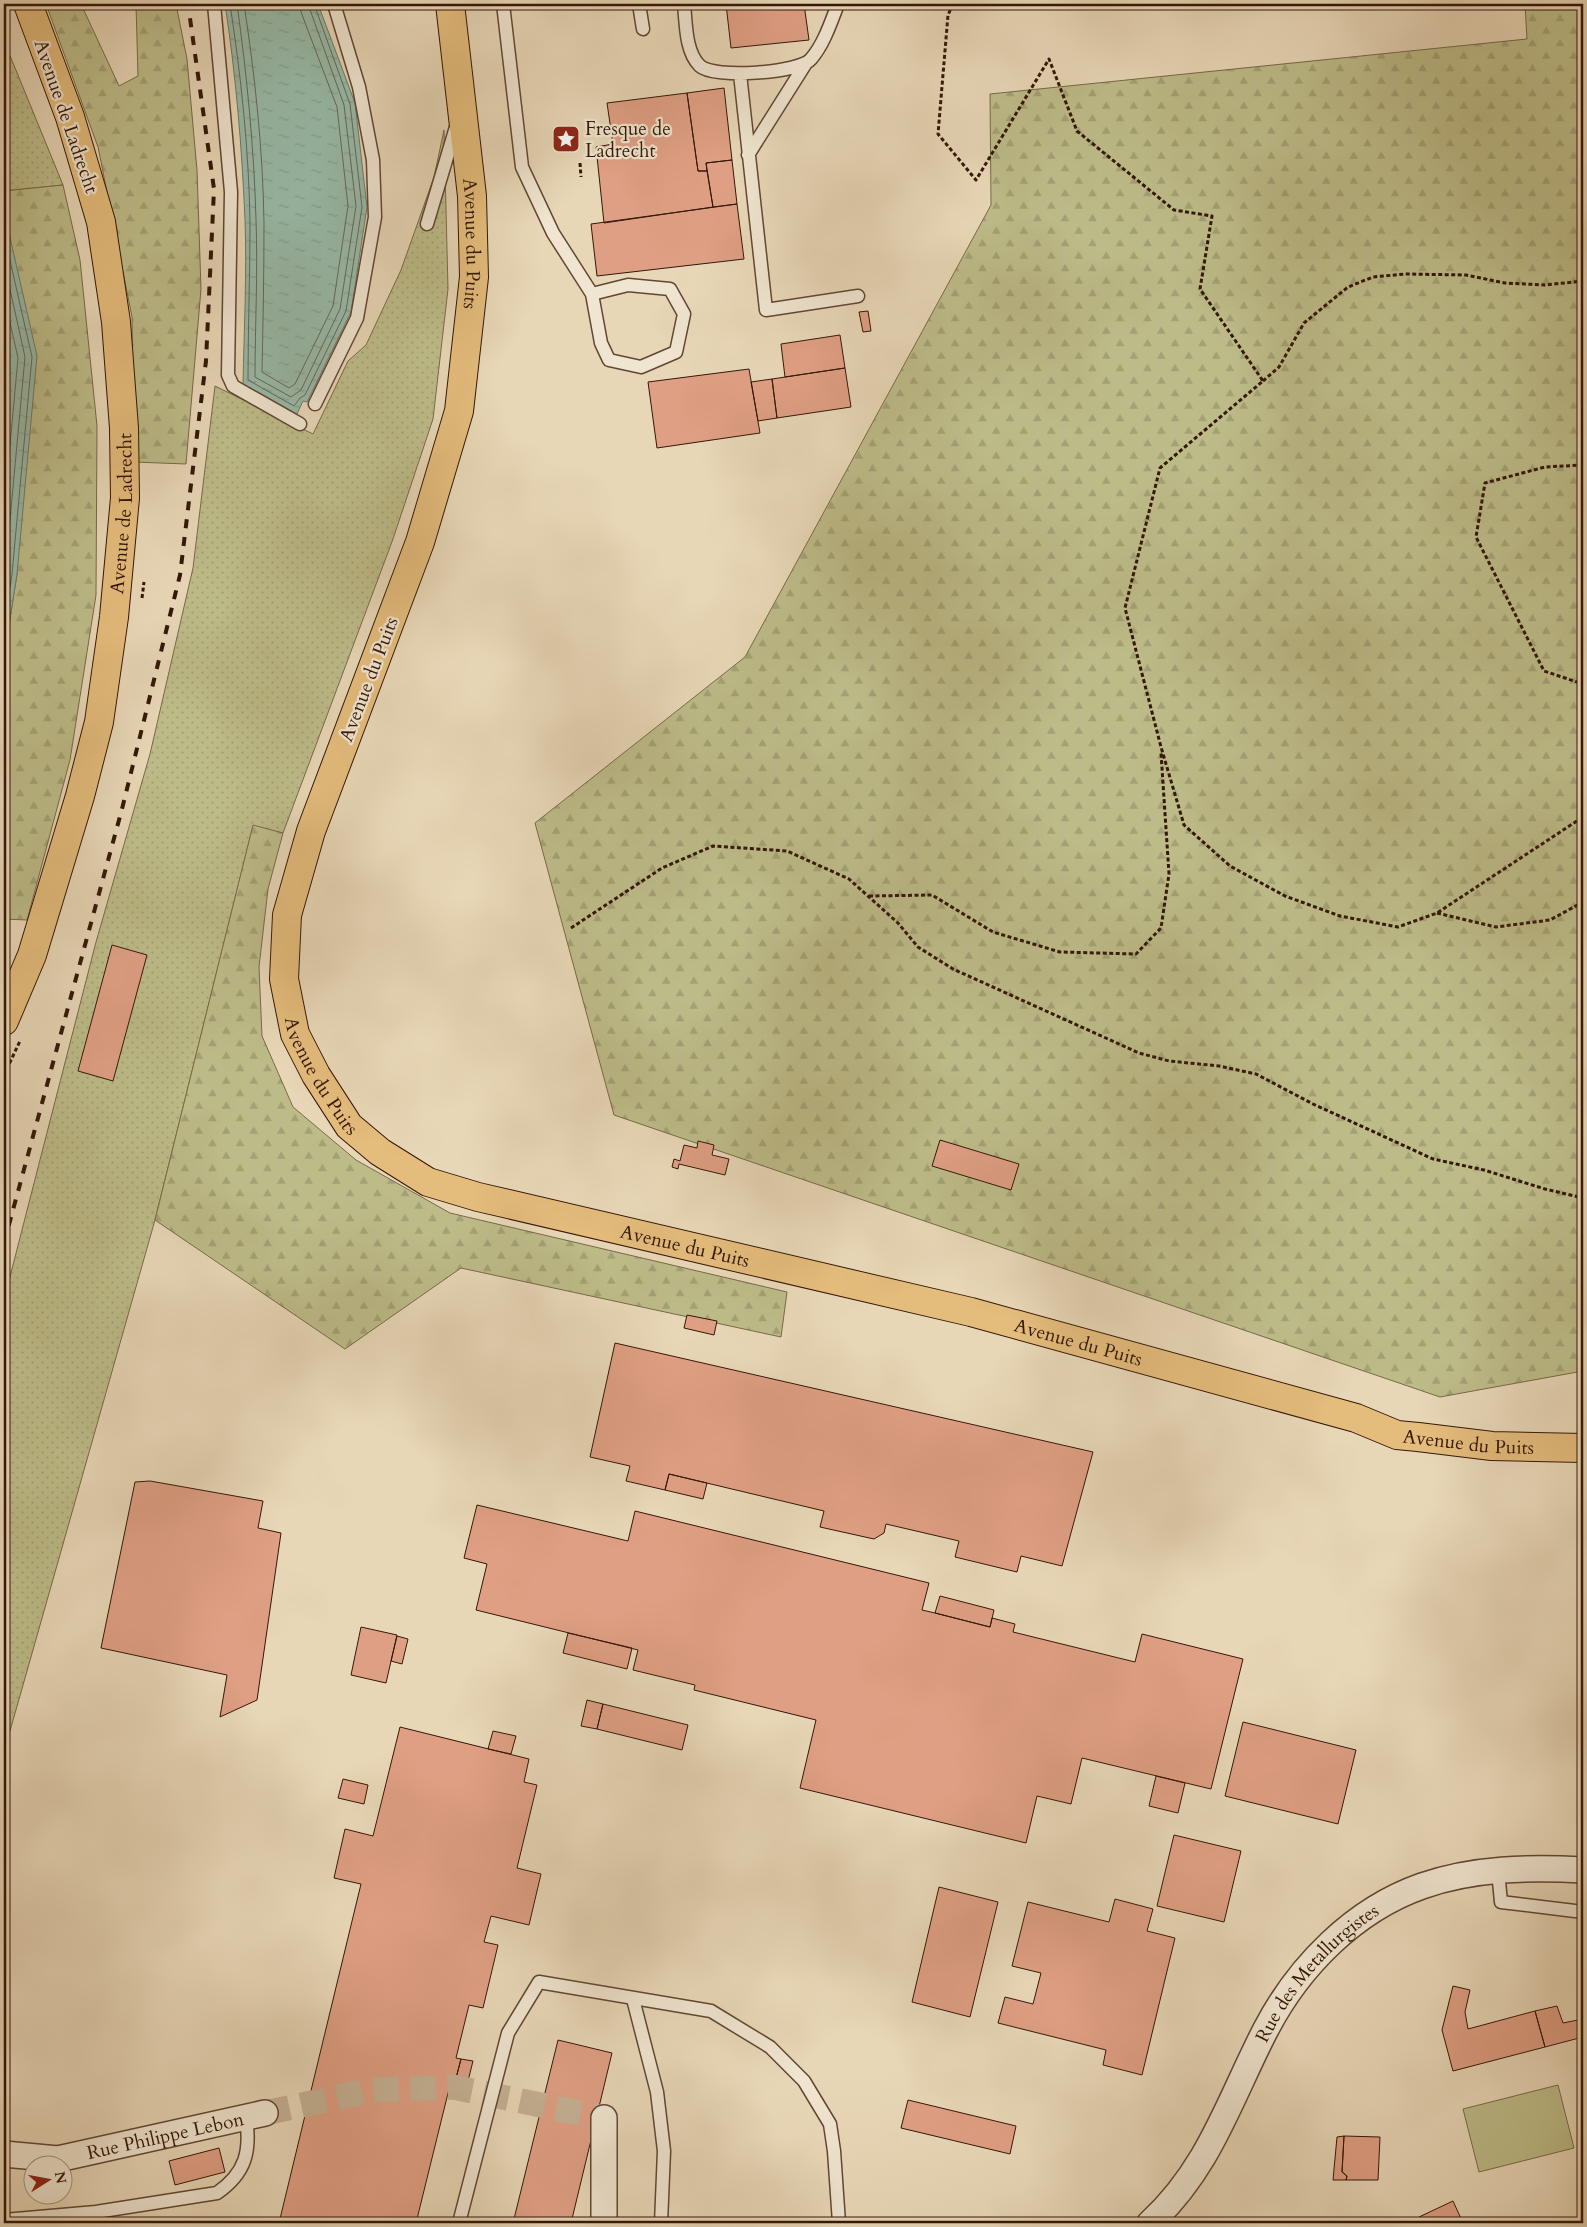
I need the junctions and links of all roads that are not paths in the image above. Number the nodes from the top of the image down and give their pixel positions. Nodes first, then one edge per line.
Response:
1 (28, 4) edge
2 (214, 4) edge
3 (334, 4) edge
4 (450, 4) edge
5 (502, 4) edge
6 (639, 4) edge
7 (684, 4) edge
8 (838, 4) edge
9 (643, 29) dead end
10 (806, 63) junction
11 (740, 74) junction
12 (462, 108) junction
13 (748, 155) junction
14 (427, 224) dead end
15 (592, 294) junction
16 (858, 296) dead end
17 (315, 404) dead end
18 (300, 424) dead end
19 (12, 1030) edge
20 (1356, 1418) junction
21 (1583, 1432) edge
22 (1583, 1448) edge
23 (1583, 1870) edge
24 (1498, 1871) junction
25 (1583, 1912) edge
26 (633, 1999) junction
27 (256, 2115) joint
28 (604, 2118) dead end
29 (4, 2154) edge
30 (4, 2220) edge
31 (459, 2223) edge
32 (604, 2223) edge
33 (661, 2223) edge
34 (839, 2223) edge
35 (1150, 2223) edge

1 - 19 main road, Avenue de Ladrecht
2 - 18 lane
3 - 17 lane
4 - 12 main road, Avenue du Puits
5 - 15 lane
6 - 9 lane
7 - 11 lane
8 - 10 lane
10 - 11 lane
10 - 13 lane
11 - 13 lane
12 - 14 lane
12 - 20 main road, Avenue du Puits
13 - 16 lane
15 - 15 lane
20 - 21 main road, Avenue du Puits
20 - 22 main road, Avenue du Puits
23 - 24 street, Rue des Metallurgistes
24 - 25 lane
24 - 35 street, Rue des Metallurgistes
26 - 31 lane
26 - 33 lane
26 - 34 lane
27 - 29 street, Rue Philippe Lebon
27 - 30 lane
28 - 32 street

